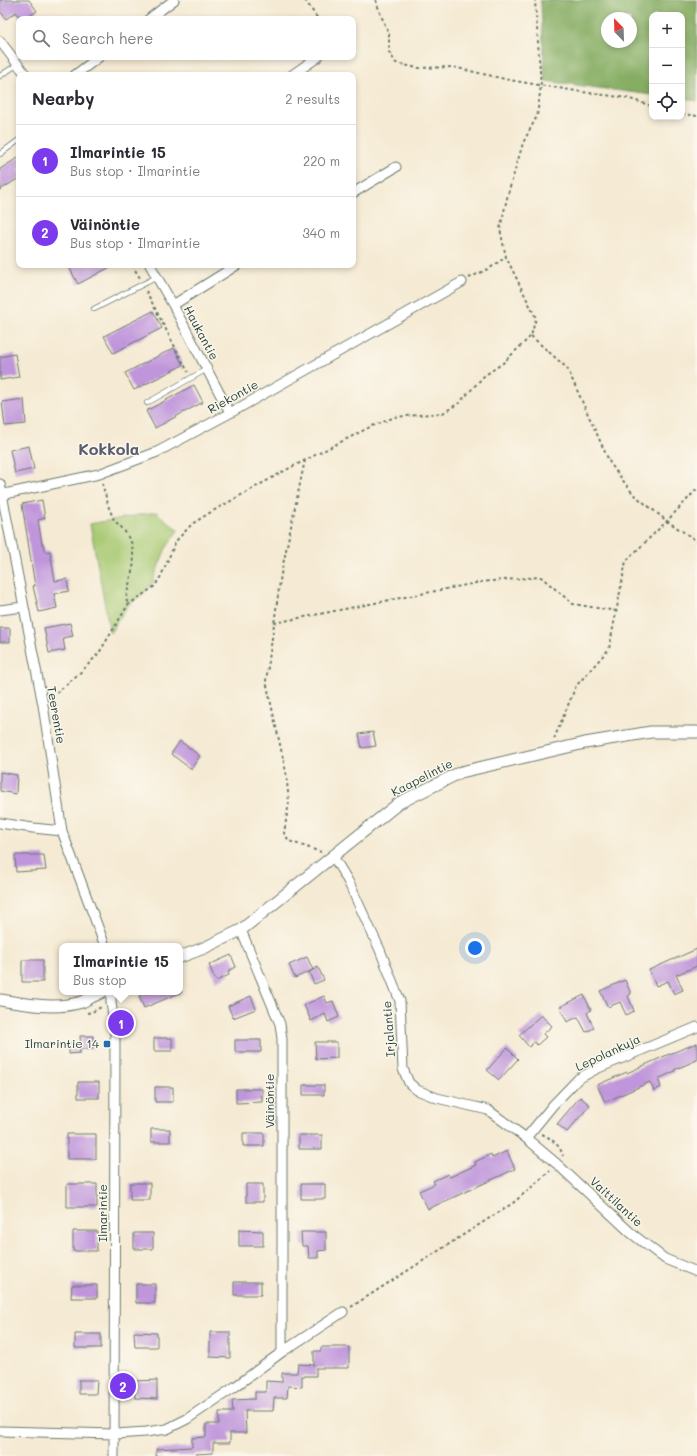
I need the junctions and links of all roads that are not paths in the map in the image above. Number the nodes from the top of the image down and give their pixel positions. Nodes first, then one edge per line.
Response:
1 (174, 0) edge
2 (153, 16) edge
3 (0, 41) edge
4 (95, 60) edge
5 (314, 60) edge
6 (15, 66) dead end
7 (24, 72) edge
8 (79, 72) edge
9 (296, 72) edge
10 (0, 76) edge
11 (16, 142) edge
12 (0, 154) edge
13 (396, 167) dead end
14 (356, 191) edge
15 (152, 268) edge
16 (232, 268) edge
17 (157, 277) junction
18 (462, 282) road end
19 (173, 305) junction
20 (94, 309) dead end
21 (206, 369) junction
22 (147, 403) dead end
23 (230, 413) junction
24 (0, 484) edge
25 (1, 495) edge
26 (23, 607) junction
27 (0, 610) edge
28 (697, 732) edge
29 (0, 823) edge
30 (62, 831) junction
31 (333, 856) junction
32 (241, 930) junction
33 (103, 943) edge
34 (183, 956) edge
35 (96, 995) edge
36 (111, 995) edge
37 (0, 1000) edge
38 (697, 1027) edge
39 (526, 1138) junction
40 (697, 1272) edge
41 (343, 1312) road end
42 (282, 1352) junction
43 (0, 1431) edge
44 (115, 1434) junction
45 (114, 1456) edge

1 - 2 street
3 - 7 street
4 - 8 street
5 - 9 street
6 - 10 lane
11 - 12 lane
13 - 14 street
15 - 17 street, Haukantie
16 - 19 street
17 - 19 street, Haukantie
17 - 20 lane
18 - 23 street, Riekontie
19 - 21 street, Haukantie
21 - 22 lane
21 - 23 street, Haukantie
23 - 25 street, Riekontie
24 - 25 street, Teerentie
25 - 26 street, Teerentie
26 - 27 street
26 - 30 street, Teerentie
28 - 31 street, Kaapelintie
29 - 30 street
30 - 33 street, Teerentie
31 - 32 street, Kaapelintie
31 - 39 street, Irjalantie
32 - 34 street, Kaapelintie
32 - 42 street, Väinöntie
35 - 37 street
36 - 44 street, Ilmarintie
38 - 39 street, Lepolankuja
39 - 40 street, Vaittilantie
41 - 42 street
42 - 44 street
43 - 44 street
44 - 45 street, Ilmarintie

